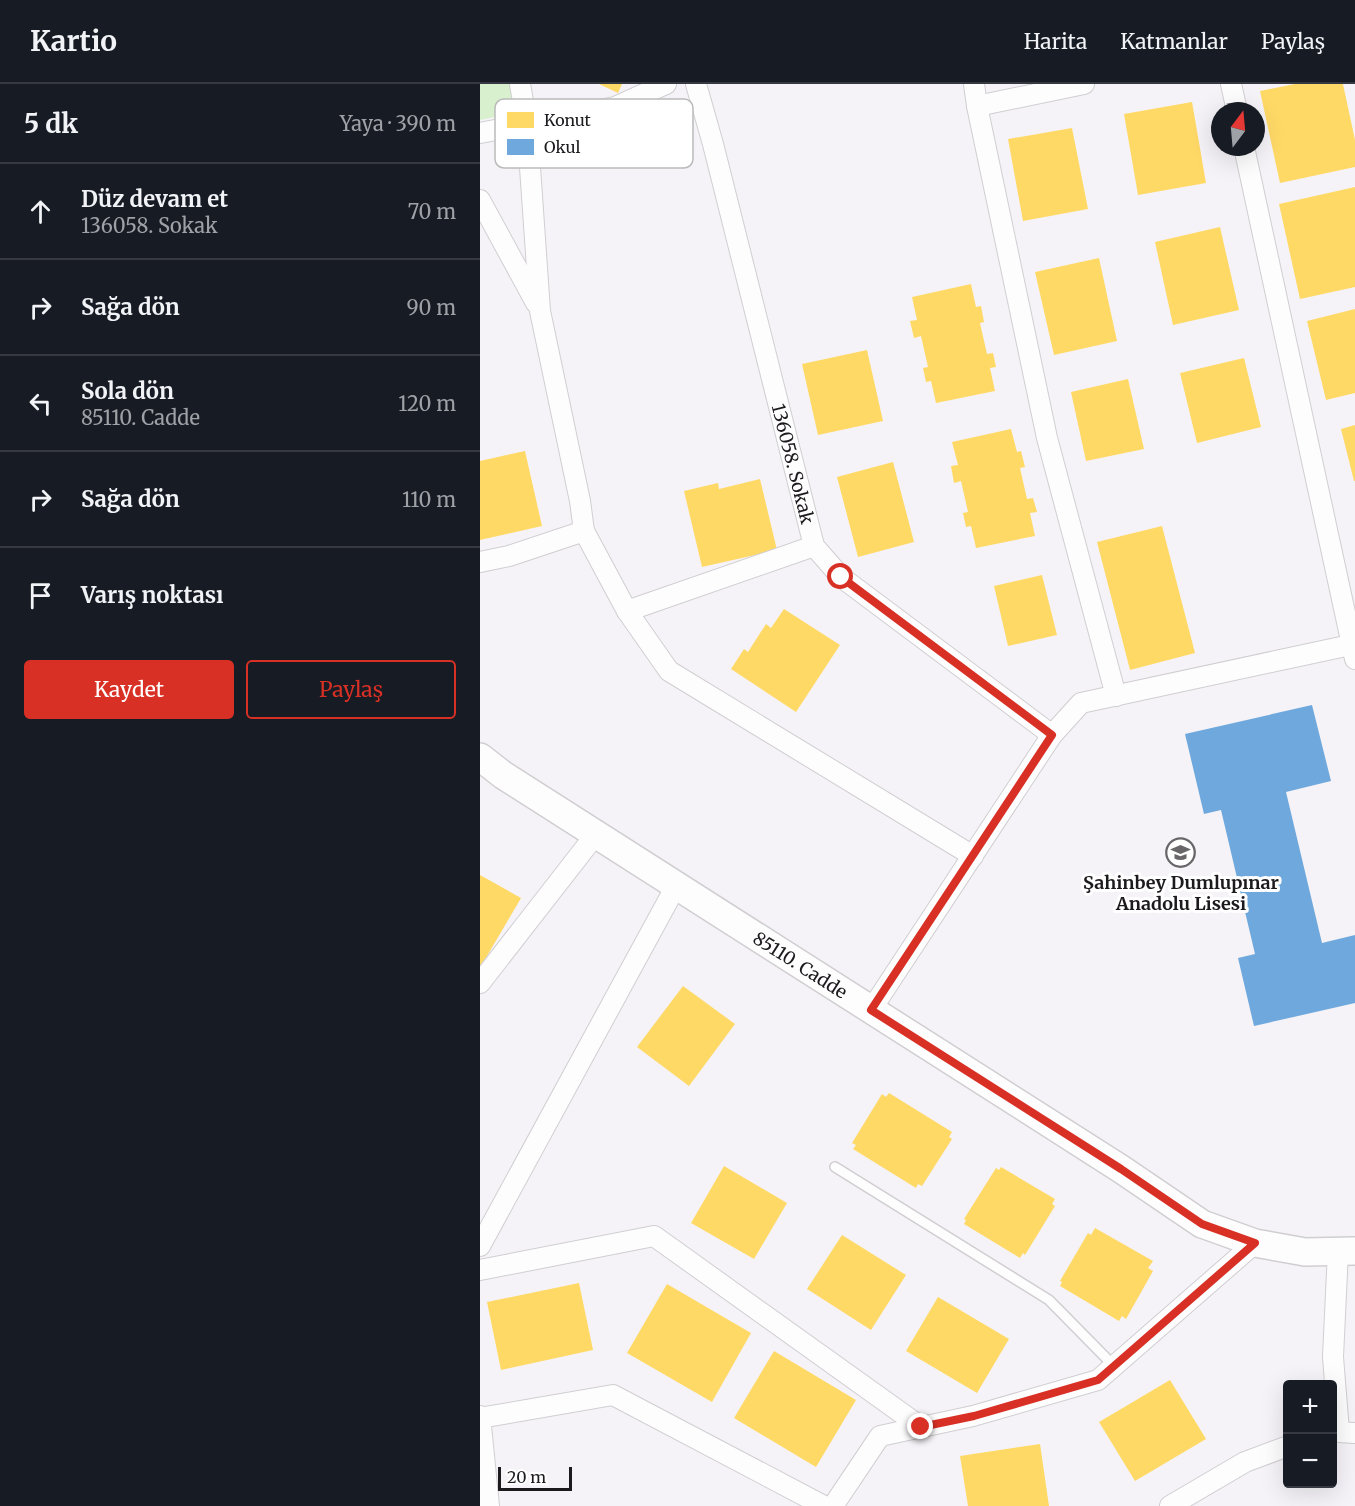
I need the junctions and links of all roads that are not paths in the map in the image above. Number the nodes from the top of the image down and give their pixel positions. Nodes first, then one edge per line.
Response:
1 (520, 84) edge
2 (666, 84) edge
3 (696, 84) edge
4 (974, 84) edge
5 (1084, 84) edge
6 (1231, 84) edge
7 (523, 99) edge
8 (633, 99) edge
9 (1235, 102) edge
10 (976, 106) junction
11 (495, 130) edge
12 (480, 133) edge
13 (1246, 156) edge
14 (530, 168) edge
15 (480, 200) edge
16 (540, 311) junction
17 (584, 531) junction
18 (814, 546) junction
19 (480, 562) edge
20 (627, 611) junction
21 (1354, 649) edge
22 (1116, 696) junction
23 (1052, 735) junction
24 (480, 757) edge
25 (596, 834) junction
26 (973, 855) junction
27 (676, 886) junction
28 (480, 983) edge
29 (871, 1010) junction
30 (835, 1167) dead end
31 (1255, 1243) junction
32 (480, 1246) edge
33 (1347, 1251) edge
34 (480, 1270) edge
35 (1114, 1366) junction
36 (480, 1417) edge
37 (921, 1427) junction
38 (1342, 1433) edge
39 (1283, 1448) edge
40 (489, 1506) edge
41 (824, 1506) edge
42 (833, 1506) edge
43 (1170, 1506) edge

1 - 7 street
2 - 8 street
3 - 18 street, 136058. Sokak
4 - 10 street
5 - 10 street
6 - 9 street
10 - 22 street
11 - 12 street
13 - 21 street
14 - 16 street
15 - 16 street
16 - 17 street
17 - 19 street
17 - 20 street
18 - 20 street
18 - 23 street, 136058. Sokak
20 - 26 street
21 - 22 street
22 - 23 street
23 - 26 street
24 - 25 street, 85110. Cadde
25 - 27 street, 85110. Cadde
25 - 28 street
26 - 29 street
27 - 29 street, 85110. Cadde
27 - 32 street
29 - 31 street, 85110. Cadde
30 - 35 lane
31 - 33 street, 85110. Cadde
31 - 35 street
33 - 38 street
34 - 37 street
35 - 37 street
36 - 40 street
36 - 41 street
37 - 42 street
39 - 43 street

